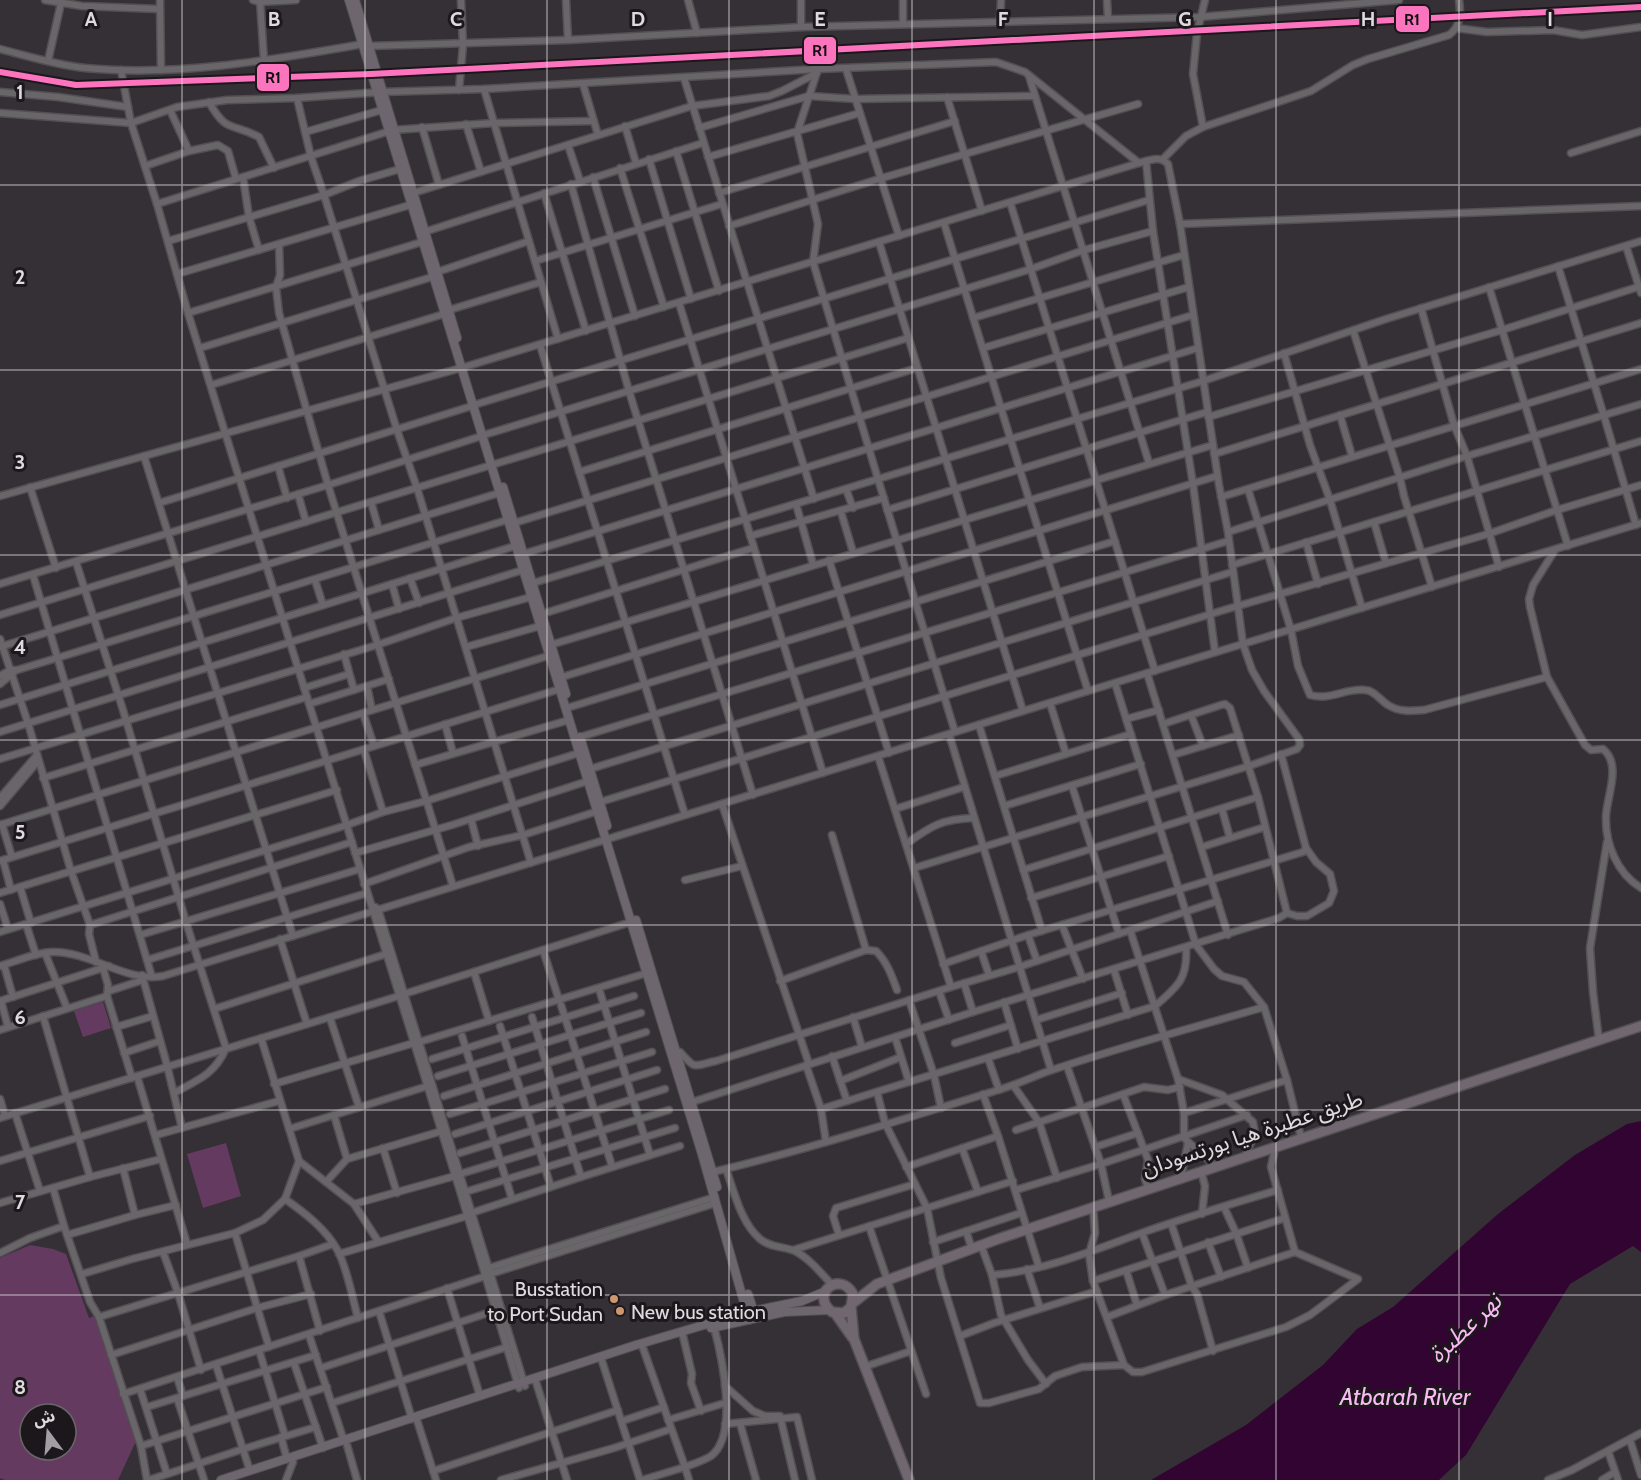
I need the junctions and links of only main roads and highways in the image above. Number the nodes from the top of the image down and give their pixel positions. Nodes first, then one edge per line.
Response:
1 (349, 0) edge
2 (355, 0) edge
3 (366, 45) junction
4 (379, 92) junction
5 (391, 130) junction
6 (435, 274) junction
7 (493, 464) junction
8 (511, 522) junction
9 (549, 645) junction
10 (552, 655) junction
11 (608, 838) junction
12 (1641, 1026) edge
13 (674, 1054) junction
14 (877, 1284) junction
15 (848, 1287) junction
16 (829, 1288) junction
17 (747, 1298) junction
18 (852, 1305) junction
19 (832, 1312) junction
20 (751, 1314) junction
21 (854, 1339) junction
22 (521, 1385) junction
23 (415, 1419) junction
24 (345, 1443) junction
25 (290, 1460) junction
26 (221, 1480) edge
27 (235, 1480) edge
28 (909, 1480) edge

1 - 3 main road
2 - 3 main road
3 - 4 main road
4 - 5 main road
4 - 5 main road
5 - 6 main road
5 - 6 main road
6 - 7 main road
7 - 8 main road
7 - 8 main road
8 - 9 main road
8 - 9 main road
9 - 10 main road
10 - 11 main road
10 - 11 main road
11 - 13 main road
11 - 13 main road
12 - 14 highway, طريق عطبرة هيا بورتسودان
13 - 17 main road
13 - 17 main road
14 - 15 highway
14 - 18 highway
15 - 16 highway
15 - 18 highway
16 - 19 highway
16 - 20 main road
17 - 20 main road
17 - 20 main road
18 - 19 highway
18 - 21 highway
19 - 20 main road
19 - 21 highway
20 - 22 main road
20 - 22 main road
21 - 28 highway
22 - 23 main road
22 - 23 main road
23 - 24 main road
24 - 25 main road
24 - 25 main road
25 - 26 main road
25 - 27 main road

